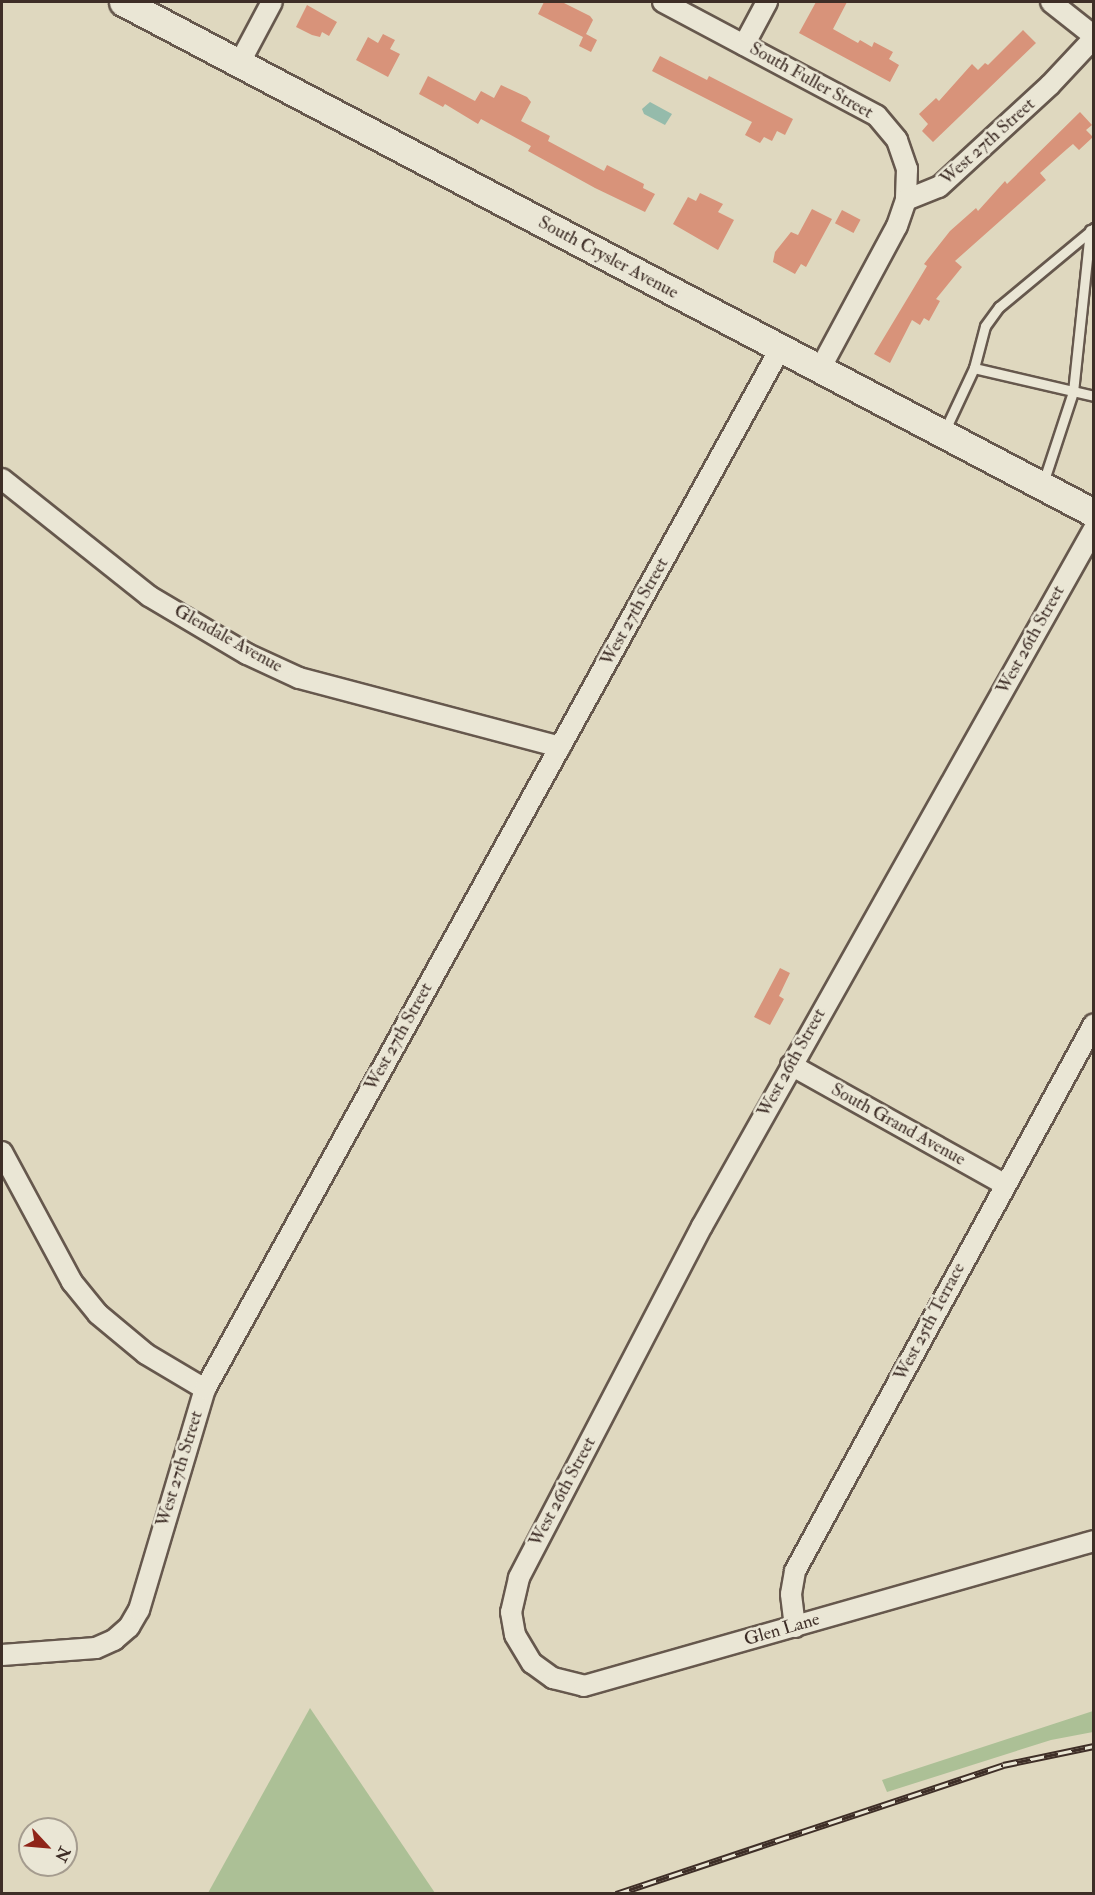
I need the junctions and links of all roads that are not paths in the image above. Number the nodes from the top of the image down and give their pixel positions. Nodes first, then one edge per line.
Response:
1 (123, 2) edge
2 (272, 2) edge
3 (663, 2) edge
4 (767, 2) edge
5 (1051, 2) edge
6 (1094, 37) edge
7 (744, 45) junction
8 (239, 64) junction
9 (906, 201) junction
10 (1092, 229) edge
11 (780, 349) junction
12 (975, 368) junction
13 (820, 369) junction
14 (1073, 392) junction
15 (1094, 396) edge
16 (943, 434) junction
17 (2, 479) edge
18 (1042, 486) junction
19 (1094, 513) edge
20 (1094, 529) edge
21 (560, 747) junction
22 (1094, 1024) edge
23 (791, 1065) junction
24 (2, 1152) edge
25 (1004, 1184) junction
26 (205, 1389) junction
27 (1094, 1542) edge
28 (511, 1607) joint
29 (795, 1626) junction
30 (2, 1655) edge

1 - 8 main road, South Crysler Avenue
2 - 8 street
3 - 7 street, South Fuller Street
4 - 7 street
5 - 6 street
6 - 9 street, West 27th Street
7 - 9 street, South Fuller Street
8 - 11 main road, South Crysler Avenue
9 - 13 street
10 - 12 lane
10 - 14 lane
11 - 13 main road, South Crysler Avenue
11 - 21 street, West 27th Street
12 - 14 lane
12 - 16 lane
13 - 16 main road, South Crysler Avenue
14 - 15 lane
14 - 18 lane
16 - 18 main road, South Crysler Avenue
17 - 21 street, Glendale Avenue
18 - 19 main road, South Crysler Avenue
20 - 23 street, West 26th Street
21 - 26 street, West 27th Street
22 - 25 street, West 25th Terrace
23 - 25 street, South Grand Avenue
23 - 28 street, West 26th Street
24 - 26 street
25 - 29 street, West 25th Terrace
26 - 30 street, West 27th Street
27 - 29 street, Glen Lane
28 - 29 street, Glen Lane

